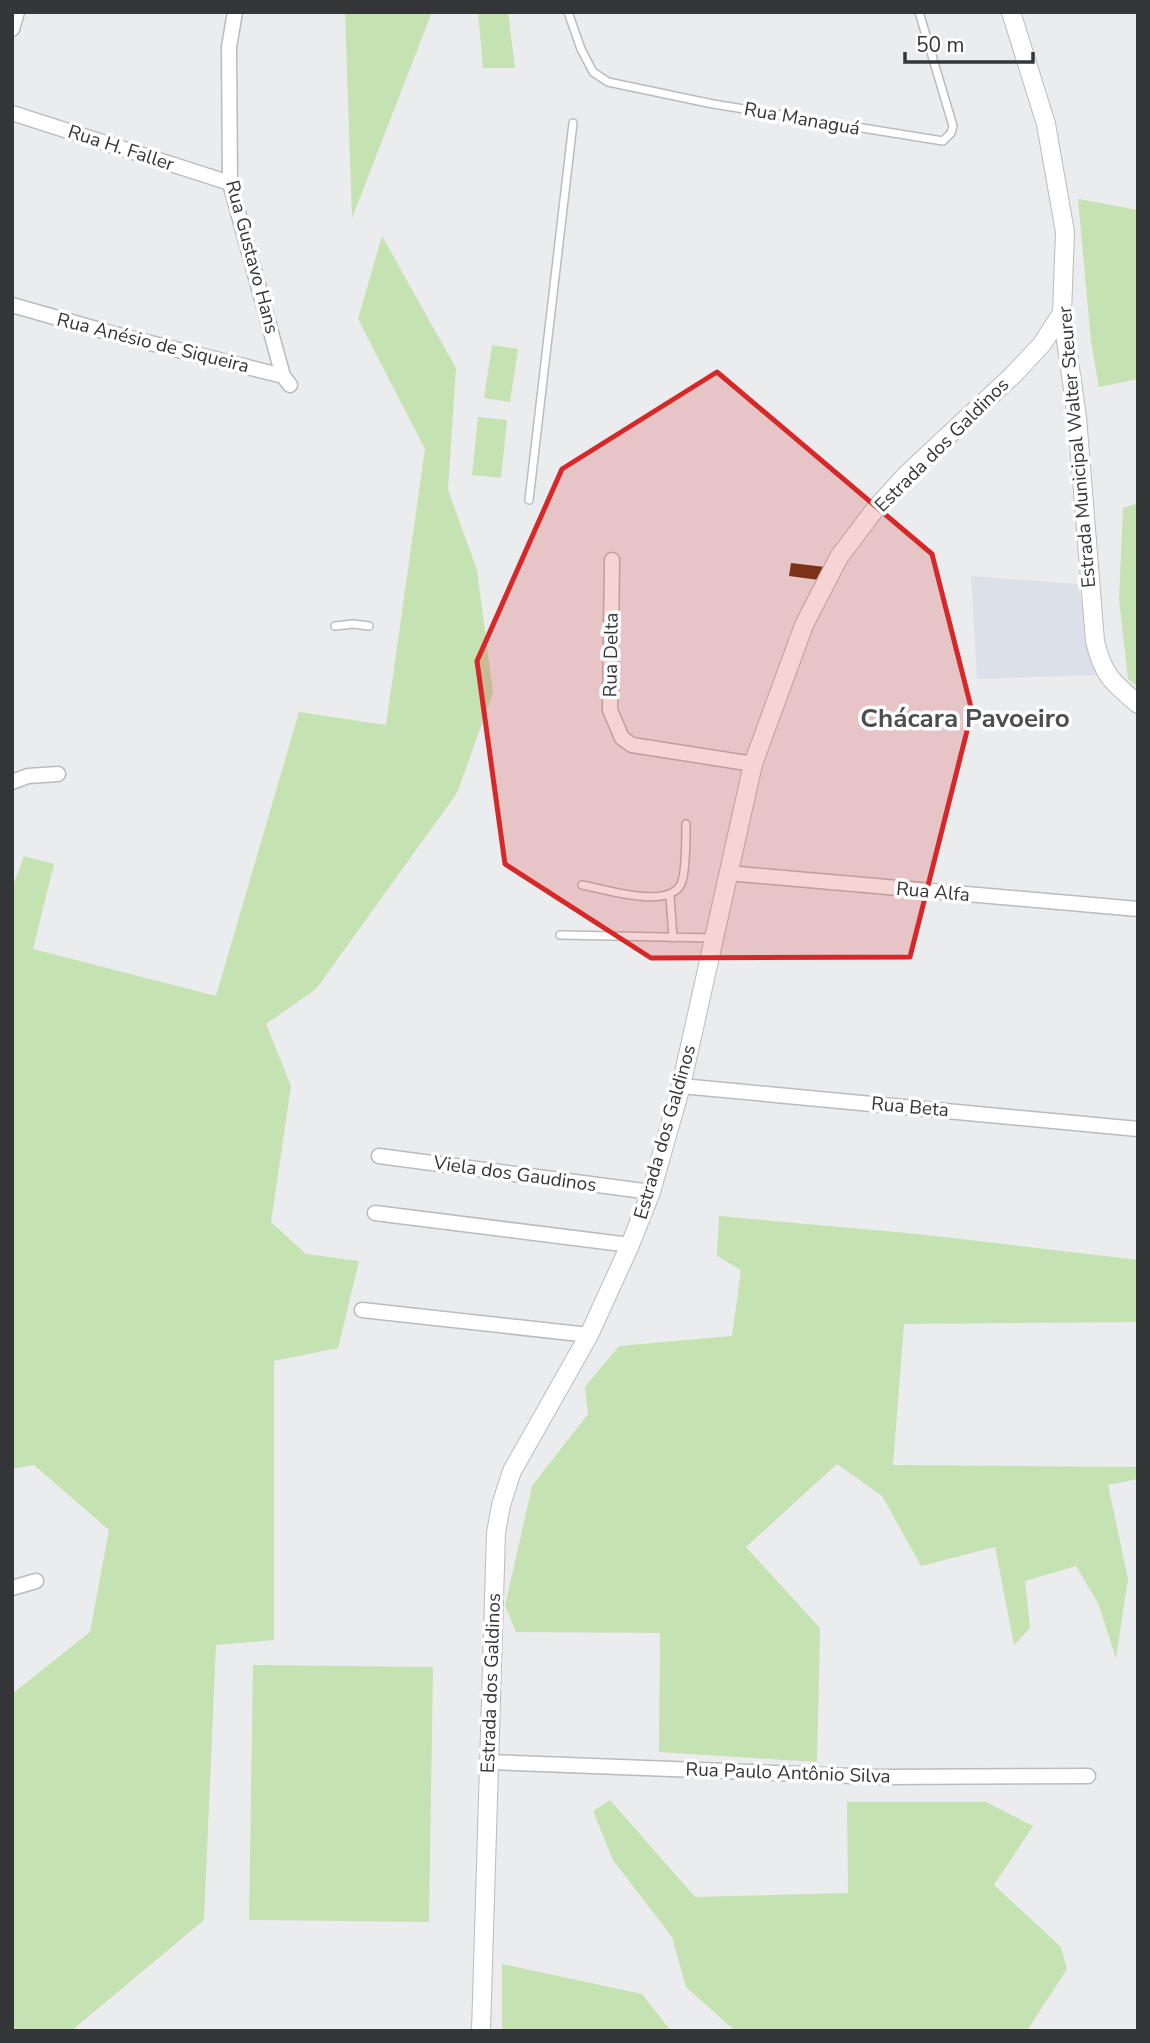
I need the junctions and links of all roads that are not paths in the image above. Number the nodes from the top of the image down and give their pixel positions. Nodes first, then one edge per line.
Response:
1 (17, 12) edge
2 (234, 12) edge
3 (568, 12) edge
4 (919, 12) edge
5 (1011, 12) edge
6 (12, 29) edge
7 (12, 113) edge
8 (573, 123) dead end
9 (230, 183) junction
10 (12, 305) edge
11 (1062, 313) junction
12 (287, 380) joint
13 (529, 500) dead end
14 (612, 560) dead end
15 (335, 626) dead end
16 (369, 626) dead end
17 (1138, 704) edge
18 (753, 764) junction
19 (58, 774) dead end
20 (12, 782) edge
21 (686, 824) dead end
22 (728, 873) junction
23 (582, 885) dead end
24 (670, 896) junction
25 (1138, 909) edge
26 (560, 935) dead end
27 (716, 938) junction
28 (673, 939) junction
29 (681, 1086) junction
30 (1138, 1129) edge
31 (379, 1156) dead end
32 (651, 1192) junction
33 (374, 1213) dead end
34 (630, 1245) junction
35 (362, 1310) dead end
36 (589, 1335) junction
37 (36, 1581) dead end
38 (12, 1588) edge
39 (488, 1762) junction
40 (1088, 1776) dead end
41 (481, 2031) edge

1 - 6 street
2 - 9 street, Rua Gustavo Hans
3 - 4 lane, Rua Managuá
5 - 11 street, Estrada Municipal Walter Steurer
7 - 9 street, Rua H. Faller
8 - 13 lane
9 - 12 street, Rua Gustavo Hans
10 - 12 street, Rua Anésio de Siqueira
11 - 17 street, Estrada Municipal Walter Steurer
11 - 18 street, Estrada dos Galdinos
14 - 18 street, Rua Delta
15 - 16 lane
18 - 22 street, Estrada dos Galdinos
19 - 20 street
21 - 24 lane
22 - 25 street, Rua Alfa
22 - 27 street, Estrada dos Galdinos
23 - 24 lane
24 - 28 lane
26 - 28 lane
27 - 28 lane
27 - 29 street, Estrada dos Galdinos
29 - 30 street, Rua Beta
29 - 32 street, Estrada dos Galdinos
31 - 32 street, Viela dos Gaudinos
32 - 34 street, Estrada dos Galdinos
33 - 34 street
34 - 36 street, Estrada dos Galdinos
35 - 36 street
36 - 39 street, Estrada dos Galdinos
37 - 38 street
39 - 40 street, Rua Paulo Antônio Silva
39 - 41 street, Estrada dos Galdinos

